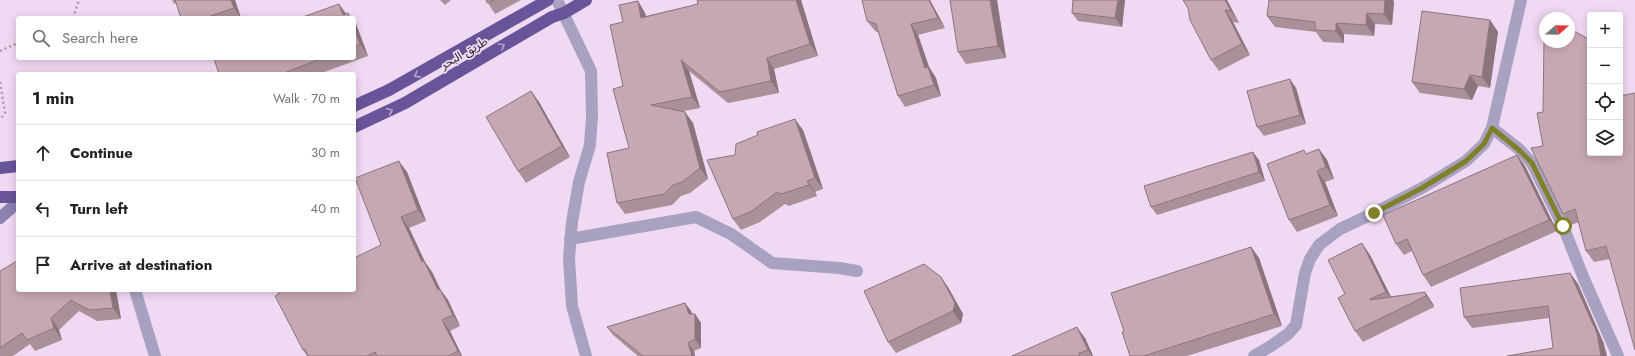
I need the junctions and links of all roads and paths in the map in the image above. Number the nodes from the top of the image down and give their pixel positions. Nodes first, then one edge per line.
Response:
1 (79, 0) edge
2 (548, 0) edge
3 (557, 0) edge
4 (586, 0) edge
5 (1520, 0) edge
6 (564, 13) junction
7 (74, 16) edge
8 (16, 44) edge
9 (0, 51) edge
10 (0, 82) edge
11 (356, 105) edge
12 (0, 120) edge
13 (356, 126) edge
14 (1492, 128) junction
15 (16, 166) edge
16 (0, 168) edge
17 (0, 197) edge
18 (16, 198) edge
19 (16, 204) edge
20 (0, 218) edge
21 (570, 239) junction
22 (857, 271) dead end
23 (135, 292) edge
24 (155, 356) edge
25 (586, 356) edge
26 (1254, 356) edge
27 (1618, 356) edge

1 - 7 path
2 -> 11 highway, طريق البحر
3 - 6 street
4 - 6 highway, طريق البحر
5 - 14 street
13 -> 6 highway, طريق البحر
6 - 21 street
8 - 9 path
10 - 12 path
14 - 26 street
14 - 27 street
15 - 16 highway
17 - 18 highway
19 - 20 main road
21 - 22 street
21 - 25 street
23 - 24 street

